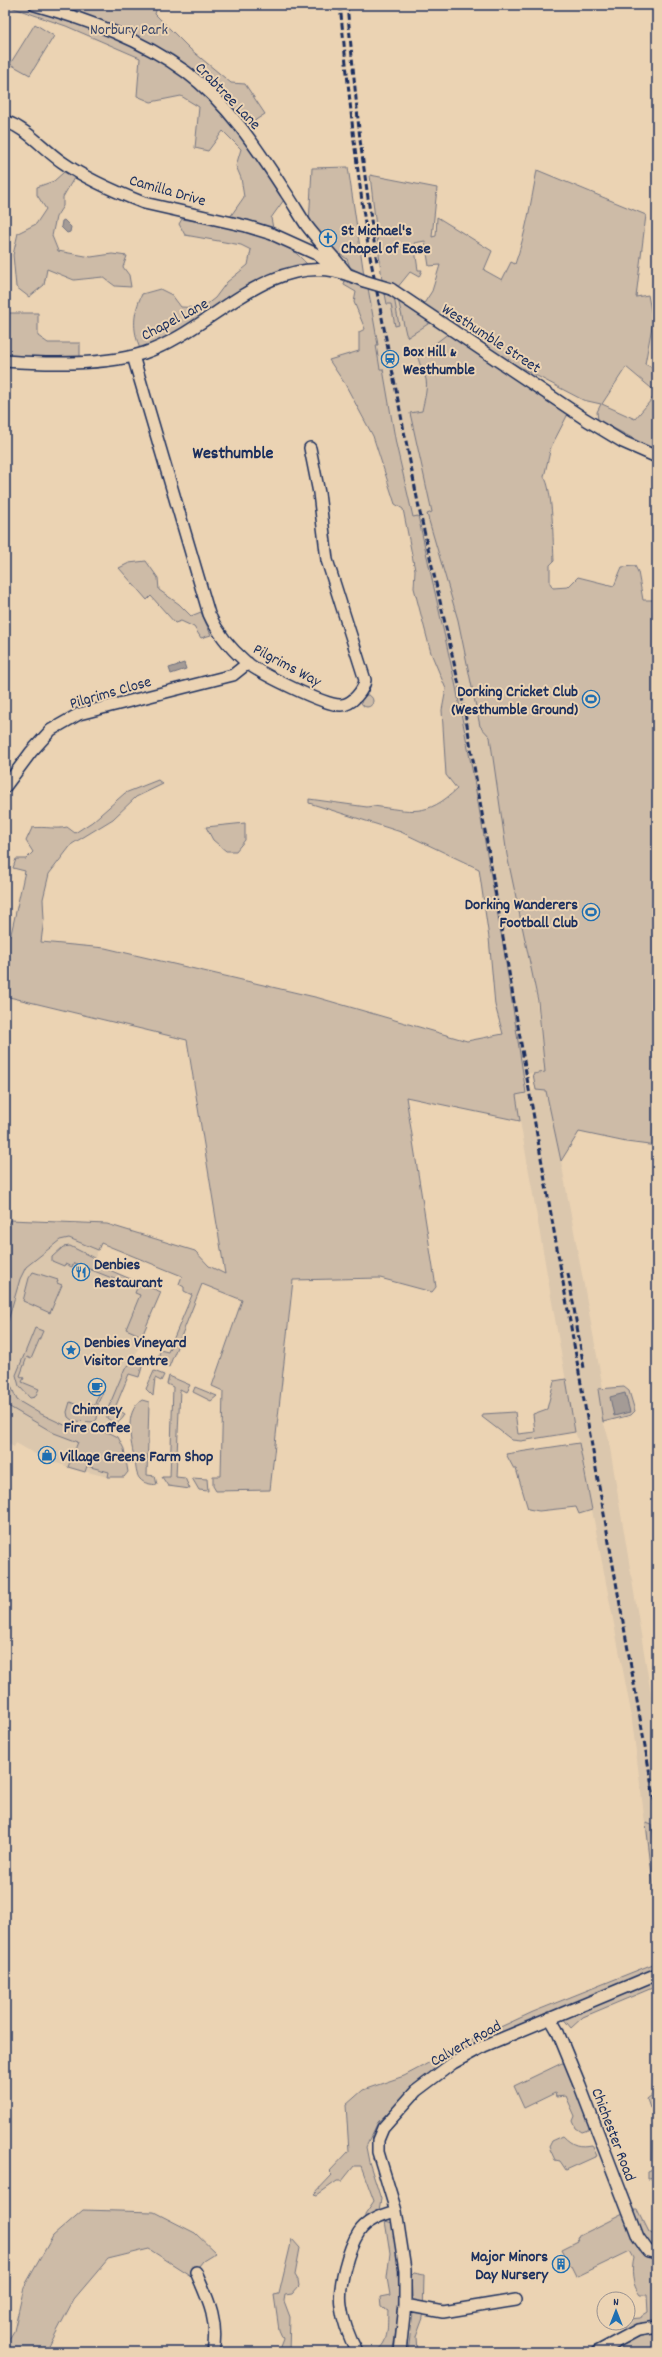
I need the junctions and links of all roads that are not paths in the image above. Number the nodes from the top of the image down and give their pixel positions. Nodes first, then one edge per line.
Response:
1 (34, 5) edge
2 (5, 121) edge
3 (342, 273) junction
4 (132, 356) junction
5 (5, 361) edge
6 (310, 448) dead end
7 (657, 457) edge
8 (248, 664) junction
9 (5, 787) edge
10 (657, 1974) edge
11 (550, 2018) junction
12 (396, 2211) junction
13 (657, 2253) edge
14 (196, 2272) dead end
15 (516, 2300) dead end
16 (405, 2306) junction
17 (657, 2327) edge
18 (213, 2352) edge
19 (357, 2352) edge
20 (400, 2352) edge
21 (597, 2352) edge

1 - 3 street, Crabtree Lane
2 - 3 street, Camilla Drive
3 - 4 street, Chapel Lane
3 - 7 street, Westhumble Street, bridge
4 - 5 street, Chapel Lane
4 - 8 street, Pilgrims Way
6 - 8 street, Pilgrims Way
8 - 9 street, Pilgrims Close
10 - 11 street, Calvert Road
11 - 12 street, Calvert Road
11 - 13 street, Chichester Road
12 - 16 street, Calvert Road
12 - 19 street
14 - 18 street
15 - 16 street
16 - 20 street, Calvert Road
17 - 21 street

